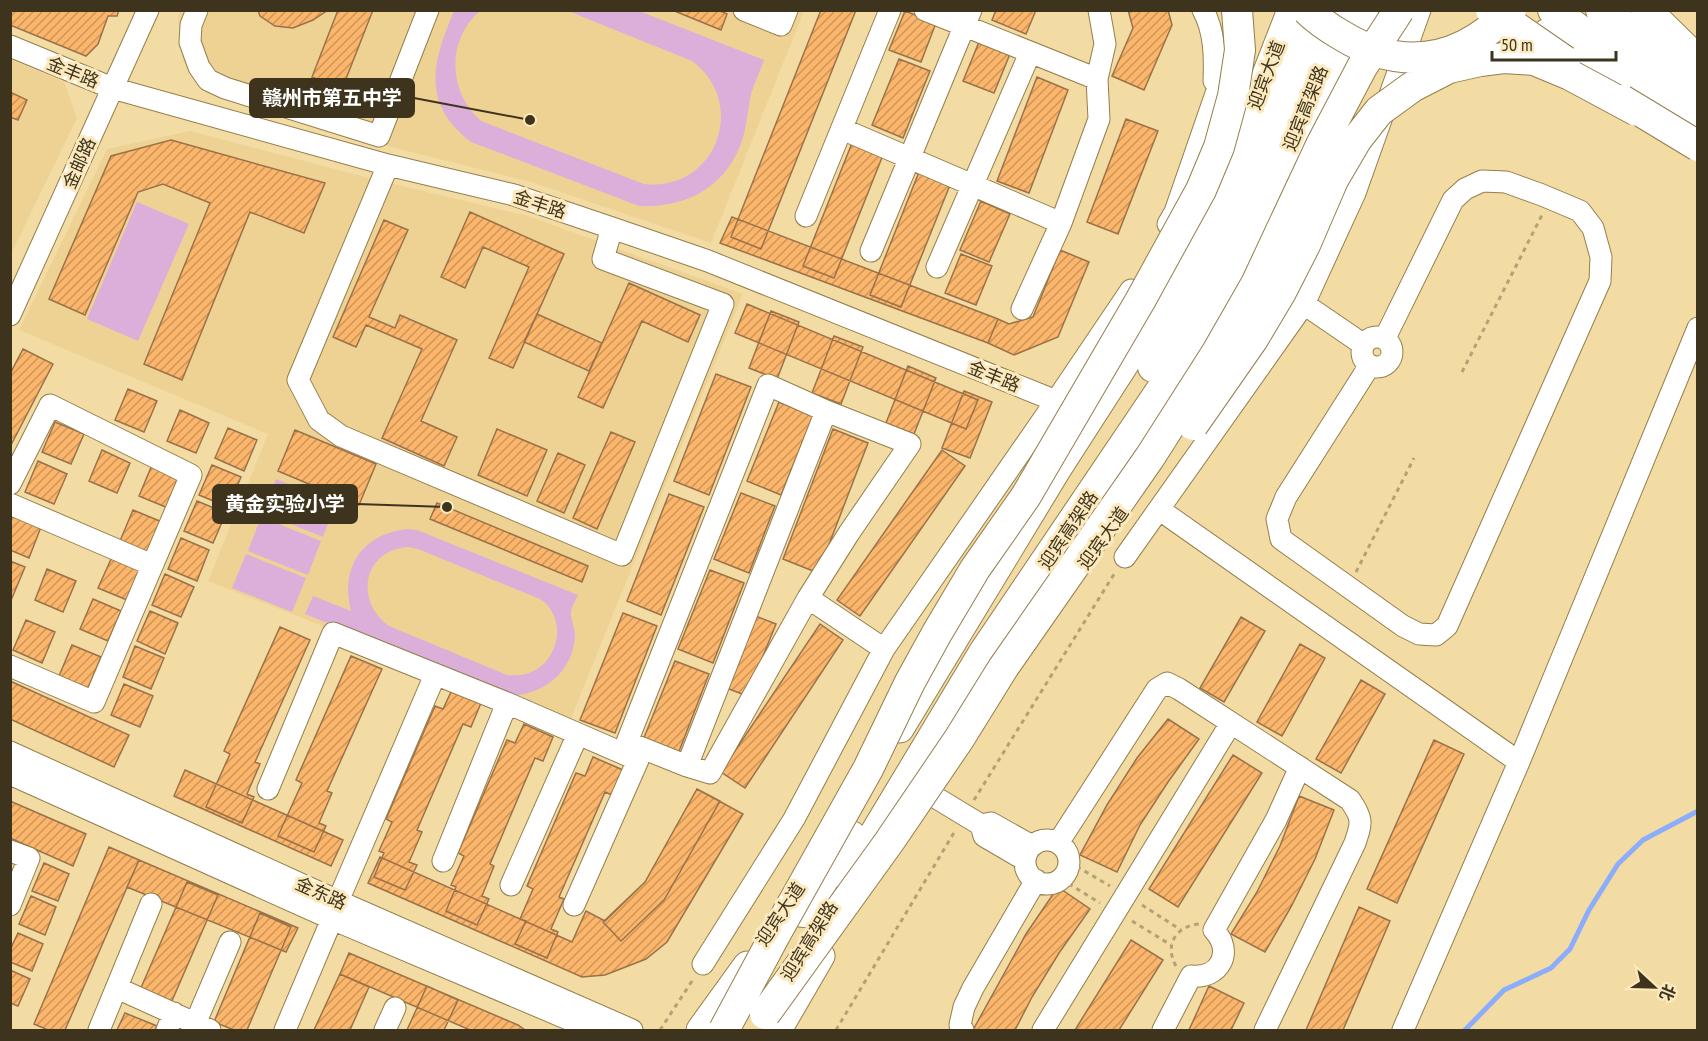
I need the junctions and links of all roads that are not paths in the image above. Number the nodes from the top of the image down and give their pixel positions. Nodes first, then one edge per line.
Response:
1 (148, 10) edge
2 (197, 10) edge
3 (428, 10) edge
4 (744, 10) edge
5 (787, 10) edge
6 (890, 10) edge
7 (925, 10) edge
8 (1099, 10) edge
9 (1203, 10) edge
10 (1237, 10) edge
11 (1246, 10) edge
12 (1291, 10) edge
13 (1307, 10) edge
14 (1317, 10) edge
15 (1344, 10) edge
16 (1365, 10) edge
17 (1399, 10) edge
18 (1420, 10) edge
19 (1491, 10) edge
20 (1513, 10) edge
21 (1553, 10) edge
22 (1619, 13) edge
23 (968, 18) edge
24 (10, 46) edge
25 (1030, 53) junction
26 (1698, 61) edge
27 (1698, 66) edge
28 (1097, 79) junction
29 (1698, 84) edge
30 (112, 88) junction
31 (1214, 100) junction
32 (1637, 111) junction
33 (1698, 119) edge
34 (842, 129) junction
35 (1698, 146) edge
36 (1698, 151) edge
37 (910, 159) junction
38 (388, 165) junction
39 (973, 186) junction
40 (806, 216) dead end
41 (1061, 223) junction
42 (612, 228) junction
43 (871, 251) dead end
44 (937, 267) dead end
45 (1304, 304) junction
46 (1022, 309) dead end
47 (10, 315) edge
48 (1698, 328) edge
49 (1385, 338) junction
50 (1364, 345) junction
51 (1370, 365) junction
52 (1056, 401) junction
53 (826, 411) junction
54 (10, 484) edge
55 (10, 504) edge
56 (1160, 510) junction
57 (1125, 557) road end
58 (152, 565) junction
59 (808, 598) junction
60 (884, 649) junction
61 (10, 666) edge
62 (1003, 668) junction
63 (435, 675) junction
64 (507, 703) junction
65 (1231, 723) junction
66 (578, 734) junction
67 (10, 752) edge
68 (1519, 762) junction
69 (687, 766) junction
70 (1300, 767) junction
71 (10, 774) edge
72 (921, 788) junction
73 (268, 789) dead end
74 (1058, 843) junction
75 (10, 851) edge
76 (1029, 853) junction
77 (442, 861) dead end
78 (1035, 880) junction
79 (511, 885) dead end
80 (151, 904) dead end
81 (10, 905) edge
82 (574, 905) dead end
83 (335, 910) junction
84 (230, 942) dead end
85 (703, 964) road end
86 (117, 988) junction
87 (395, 1008) dead end
88 (170, 1022) edge
89 (766, 1025) edge
90 (202, 1027) edge
91 (99, 1030) edge
92 (285, 1030) edge
93 (385, 1030) edge
94 (594, 1030) edge
95 (632, 1030) edge
96 (700, 1030) edge
97 (727, 1030) edge
98 (963, 1030) edge
99 (1043, 1030) edge
100 (1162, 1030) edge
101 (1265, 1030) edge
102 (1403, 1030) edge

1 - 30 street, 金邮路
2 - 3 street
4 - 5 street
6 - 34 street
7 - 23 street
8 - 28 street
9 - 31 street
10 - 97 highway, bridge
11 - 31 street
12 - 96 main road, 迎宾大道
13 - 20 highway, bridge
14 - 97 highway, 迎宾高架路
15 - 89 highway, 迎宾高架路, bridge
16 - 72 main road, 迎宾大道
17 - 62 highway, bridge
18 - 45 street
19 - 32 highway, bridge
20 - 36 highway
21 - 33 highway
22 - 26 highway
22 - 27 highway
22 - 29 highway
23 - 25 street
23 - 37 street
24 - 30 street, 金丰路
25 - 28 street
25 - 39 street
28 - 41 street
30 - 38 street, 金丰路
30 - 47 street, 金邮路
31 - 52 street
32 - 35 highway, bridge
32 - 62 highway, bridge
34 - 37 street
34 - 40 street
37 - 39 street
37 - 43 street
38 - 42 street, 金丰路
38 - 42 street
39 - 41 street
39 - 44 street
41 - 46 street
42 - 52 street, 金丰路
45 - 50 street
45 - 56 street
48 - 68 street
49 - 50 street
49 - 51 street
49 - 51 street
50 - 51 street
52 - 60 street
53 - 59 street
53 - 69 street
53 - 69 street
54 - 58 street
55 - 58 street
56 - 57 street
56 - 68 street
58 - 61 street
59 - 60 street
59 - 69 street
60 - 85 street
62 - 89 highway, bridge
63 - 64 street
63 - 73 street
63 - 83 street
64 - 66 street
64 - 77 street
65 - 70 street
65 - 74 street
65 - 99 street
66 - 79 street
66 - 82 street
67 - 83 street, 金东路
68 - 102 street
70 - 100 street
70 - 101 street
71 - 83 street, 金东路
72 - 76 street
72 - 89 main road, 迎宾大道
74 - 76 street
74 - 78 street
75 - 81 street
76 - 78 street
78 - 98 street
80 - 86 street
83 - 92 street
83 - 94 street, 金东路
83 - 95 street, 金东路
84 - 90 street
86 - 88 street
86 - 91 street
87 - 93 street
88 - 90 street

